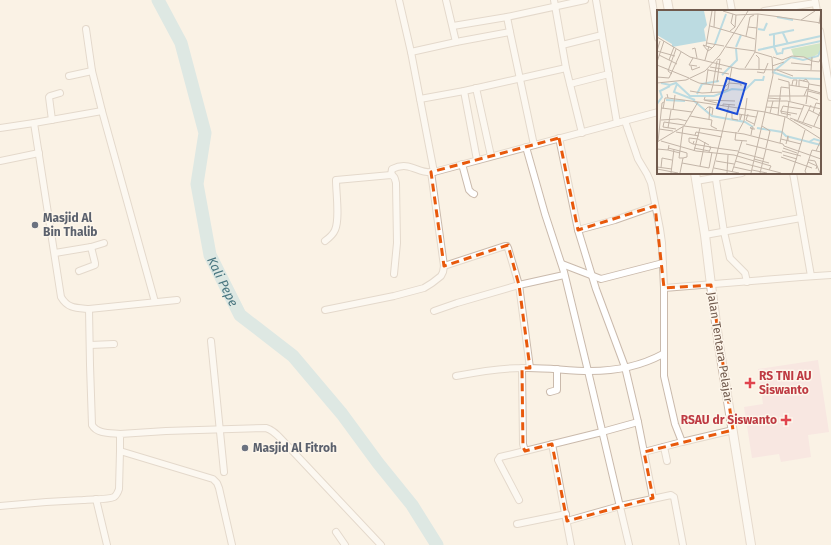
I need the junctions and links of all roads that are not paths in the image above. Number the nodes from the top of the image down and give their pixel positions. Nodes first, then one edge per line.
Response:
1 (399, 0) edge
2 (446, 0) edge
3 (585, 0) edge
4 (596, 0) edge
5 (652, 0) edge
6 (667, 0) edge
7 (730, 0) edge
8 (815, 1) edge
9 (554, 3) edge
10 (669, 10) edge
11 (732, 10) edge
12 (769, 10) edge
13 (507, 16) junction
14 (453, 26) junction
15 (86, 29) dead end
16 (510, 32) junction
17 (657, 32) edge
18 (602, 35) junction
19 (821, 37) edge
20 (456, 42) junction
21 (562, 46) junction
22 (411, 52) junction
23 (566, 68) junction
24 (92, 71) junction
25 (609, 74) junction
26 (68, 76) dead end
27 (520, 78) junction
28 (570, 84) junction
29 (476, 88) junction
30 (830, 88) edge
31 (464, 90) junction
32 (60, 93) dead end
33 (831, 97) edge
34 (420, 99) junction
35 (102, 111) junction
36 (657, 112) edge
37 (52, 120) junction
38 (626, 121) junction
39 (34, 123) junction
40 (617, 123) junction
41 (0, 128) edge
42 (582, 133) junction
43 (560, 138) junction
44 (534, 145) junction
45 (526, 147) junction
46 (39, 153) junction
47 (491, 156) junction
48 (477, 160) junction
49 (0, 161) edge
50 (462, 164) junction
51 (729, 174) edge
52 (793, 174) edge
53 (392, 175) junction
54 (716, 175) edge
55 (433, 176) junction
56 (696, 177) edge
57 (474, 194) dead end
58 (655, 206) junction
59 (801, 218) junction
60 (578, 230) junction
61 (724, 232) junction
62 (705, 236) junction
63 (324, 242) dead end
64 (104, 243) dead end
65 (91, 247) junction
66 (55, 252) junction
67 (663, 263) junction
68 (444, 266) junction
69 (563, 270) junction
70 (79, 271) dead end
71 (394, 274) dead end
72 (831, 275) edge
73 (811, 276) junction
74 (593, 280) junction
75 (747, 282) junction
76 (519, 285) junction
77 (711, 285) junction
78 (664, 288) junction
79 (176, 300) dead end
80 (156, 302) junction
81 (89, 309) junction
82 (325, 310) dead end
83 (434, 311) dead end
84 (211, 341) dead end
85 (114, 344) dead end
86 (90, 345) junction
87 (657, 357) junction
88 (522, 368) junction
89 (530, 368) junction
90 (625, 368) junction
91 (557, 370) junction
92 (588, 371) junction
93 (456, 376) dead end
94 (550, 392) dead end
95 (638, 422) junction
96 (219, 430) junction
97 (733, 430) junction
98 (602, 432) junction
99 (120, 434) junction
100 (682, 442) junction
101 (552, 444) junction
102 (664, 447) junction
103 (525, 450) junction
104 (120, 451) junction
105 (644, 452) junction
106 (667, 462) dead end
107 (224, 472) dead end
108 (654, 498) junction
109 (96, 499) junction
110 (519, 500) dead end
111 (0, 506) edge
112 (620, 506) junction
113 (566, 514) junction
114 (567, 521) junction
115 (517, 524) dead end
116 (336, 532) dead end
117 (377, 544) edge
118 (571, 544) edge
119 (107, 545) edge
120 (232, 545) edge
121 (345, 545) edge
122 (564, 545) edge
123 (629, 545) edge
124 (683, 545) edge
125 (751, 545) edge

1 - 22 street
2 - 14 street
3 - 9 street
4 - 18 street
5 - 17 street
6 - 10 main road
7 - 11 street
8 - 12 street
9 - 13 street
9 - 21 street
13 - 14 street
13 - 16 street
14 - 20 street
15 - 24 street
16 - 20 street
16 - 27 street
18 - 21 street
18 - 25 street
19 - 30 street
20 - 22 street
21 - 23 street
22 - 34 street
23 - 27 street
23 - 28 street
24 - 26 street
24 - 35 street
25 - 28 street
25 - 40 street
27 - 29 street
27 - 44 street
28 - 42 street
29 - 31 street
29 - 47 street
30 - 33 street
31 - 34 street
31 - 48 street
32 - 37 street
34 - 55 street
35 - 37 street
35 - 80 street
36 - 38 street
37 - 39 street
38 - 40 street
38 - 58 street
39 - 41 street
39 - 46 street
40 - 42 street
42 - 43 street
43 - 44 street
43 - 60 street
44 - 45 street
45 - 47 street
45 - 69 street
46 - 49 street
46 - 66 street
47 - 48 street
48 - 50 street
50 - 55 street
50 - 57 street
51 - 54 street
52 - 59 street
53 - 55 street
53 - 63 street
53 - 71 street
54 - 56 street
54 - 61 street
55 - 68 street
56 - 62 main road, Jalan Tentara Pelajar
58 - 60 street
58 - 67 street
59 - 61 street
59 - 73 street
60 - 74 street
61 - 62 street
61 - 75 street
62 - 77 main road, Jalan Tentara Pelajar
64 - 65 street
65 - 66 street
65 - 70 street
66 - 81 street
67 - 74 street
67 - 78 street
68 - 76 street
68 - 82 street
69 - 74 street
69 - 76 street
69 - 92 street
72 - 73 street
73 - 75 street
74 - 90 street
75 - 77 street
76 - 83 street
76 - 89 street
77 - 78 street
77 - 97 main road, Jalan Tentara Pelajar
78 - 87 street
79 - 80 street
80 - 81 street
81 - 86 street
84 - 96 street
85 - 86 street
86 - 99 street
87 - 90 street
87 - 100 street
88 - 89 street
88 - 93 street
88 - 103 street
89 - 91 street
90 - 92 street
90 - 95 street
91 - 92 street
91 - 94 street
92 - 98 street
95 - 98 street
95 - 105 street
96 - 99 street
96 - 107 street
96 - 117 street
97 - 100 street
97 - 125 main road, Jalan Tentara Pelajar
98 - 101 street
98 - 112 street
99 - 104 street
100 - 102 street
101 - 103 street
101 - 113 street
102 - 105 street
102 - 106 street
103 - 110 street
104 - 109 street
104 - 120 street
105 - 108 street
108 - 112 street
108 - 124 street
109 - 111 street
109 - 119 street
112 - 114 street
112 - 123 street
113 - 114 street
113 - 115 street
114 - 118 street
116 - 121 street
118 - 122 street

